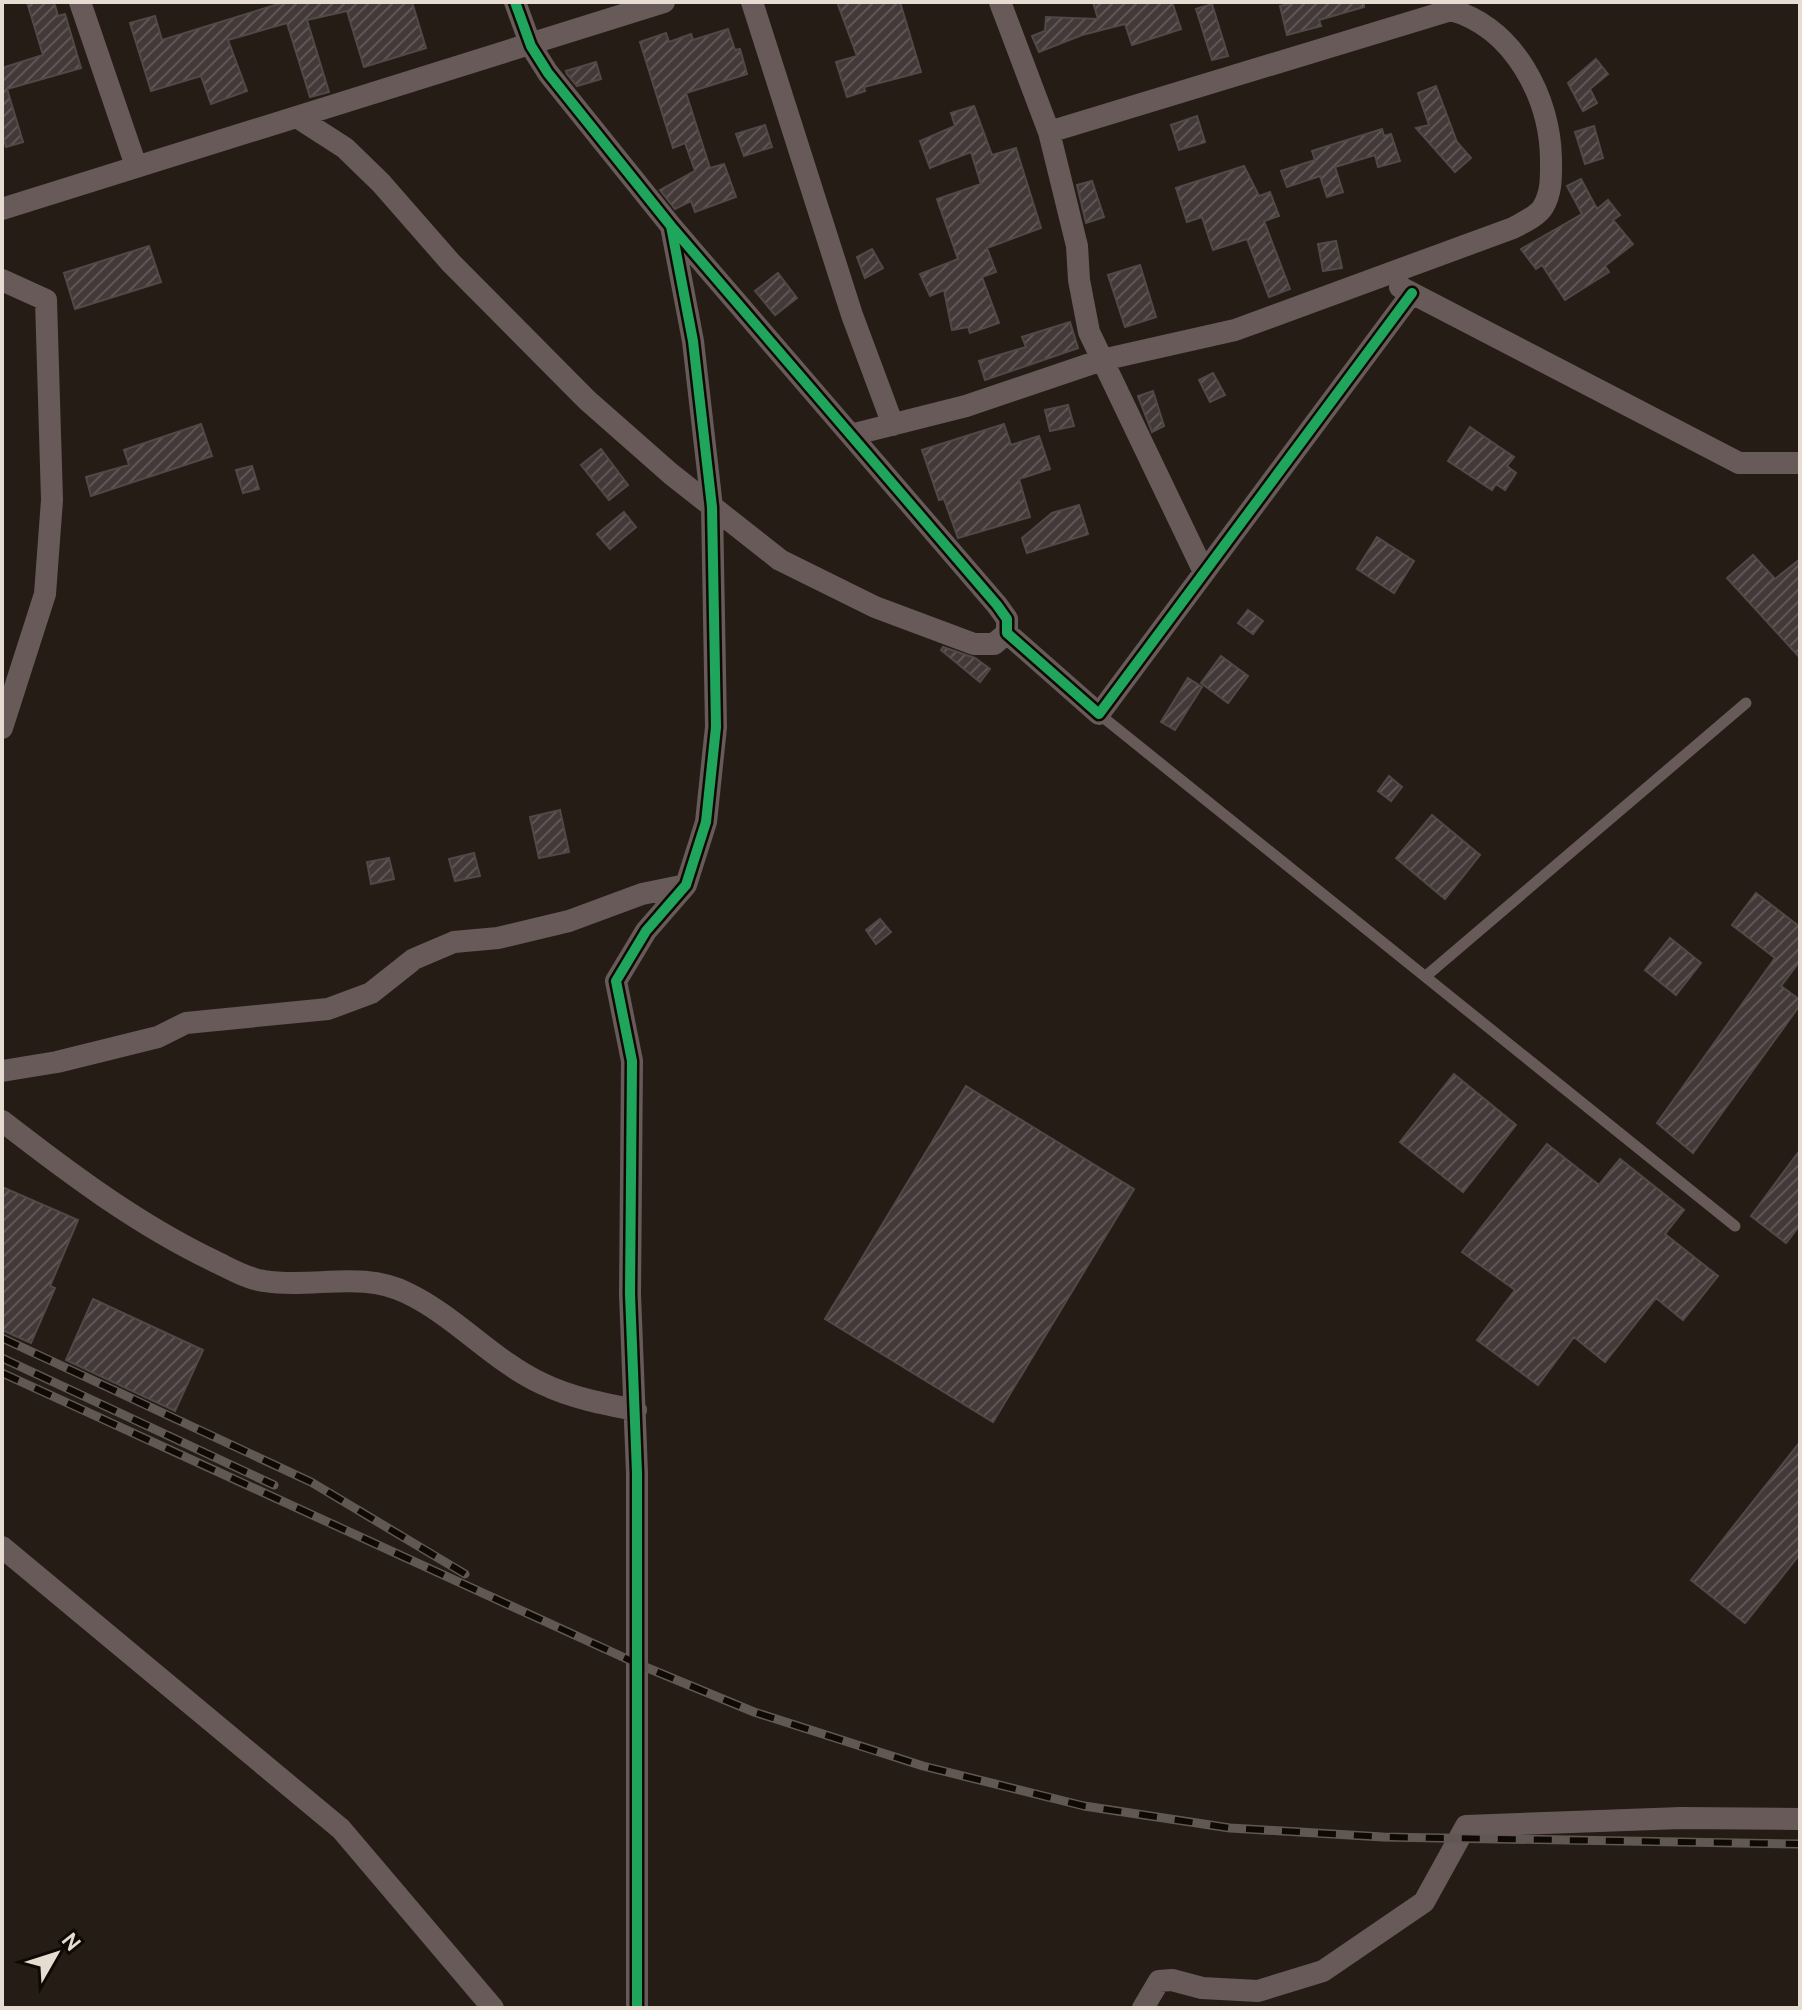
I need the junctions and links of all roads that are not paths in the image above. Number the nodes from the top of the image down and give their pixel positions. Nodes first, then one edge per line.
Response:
1 (80, 2) edge
2 (515, 2) edge
3 (664, 2) edge
4 (752, 2) edge
5 (1000, 2) edge
6 (531, 46) junction
7 (300, 119) junction
8 (1049, 132) junction
9 (136, 166) junction
10 (2, 209) edge
11 (671, 226) junction
12 (1380, 277) junction
13 (2, 280) edge
14 (1412, 293) junction
15 (1102, 360) junction
16 (893, 425) junction
17 (851, 435) junction
18 (1800, 463) edge
19 (712, 507) junction
20 (1204, 572) junction
21 (1007, 633) junction
22 (1746, 703) dead end
23 (1099, 714) junction
24 (2, 728) edge
25 (686, 885) junction
26 (1426, 976) junction
27 (2, 1071) edge
28 (2, 1121) edge
29 (1735, 1226) dead end
30 (636, 1410) junction
31 (2, 1547) edge
32 (1800, 1819) edge
33 (493, 2008) edge
34 (637, 2008) edge
35 (1143, 2008) edge

1 - 9 street
2 - 6 street
3 - 6 street
4 - 16 street
5 - 8 street
6 - 7 street
6 - 11 street
7 - 9 street
7 - 19 street
8 - 12 street
8 - 15 street
9 - 10 street
11 - 17 street
11 - 19 street
12 - 14 street
12 - 15 street
13 - 24 street
14 - 18 street
14 - 20 street
15 - 16 street
15 - 20 street
16 - 17 street
17 - 21 street
19 - 21 street
19 - 25 street
20 - 23 street
21 - 23 street
22 - 26 lane
23 - 26 lane
25 - 27 street
25 - 30 street
26 - 29 lane
28 - 30 street
30 - 34 street
31 - 33 street
32 - 35 street

